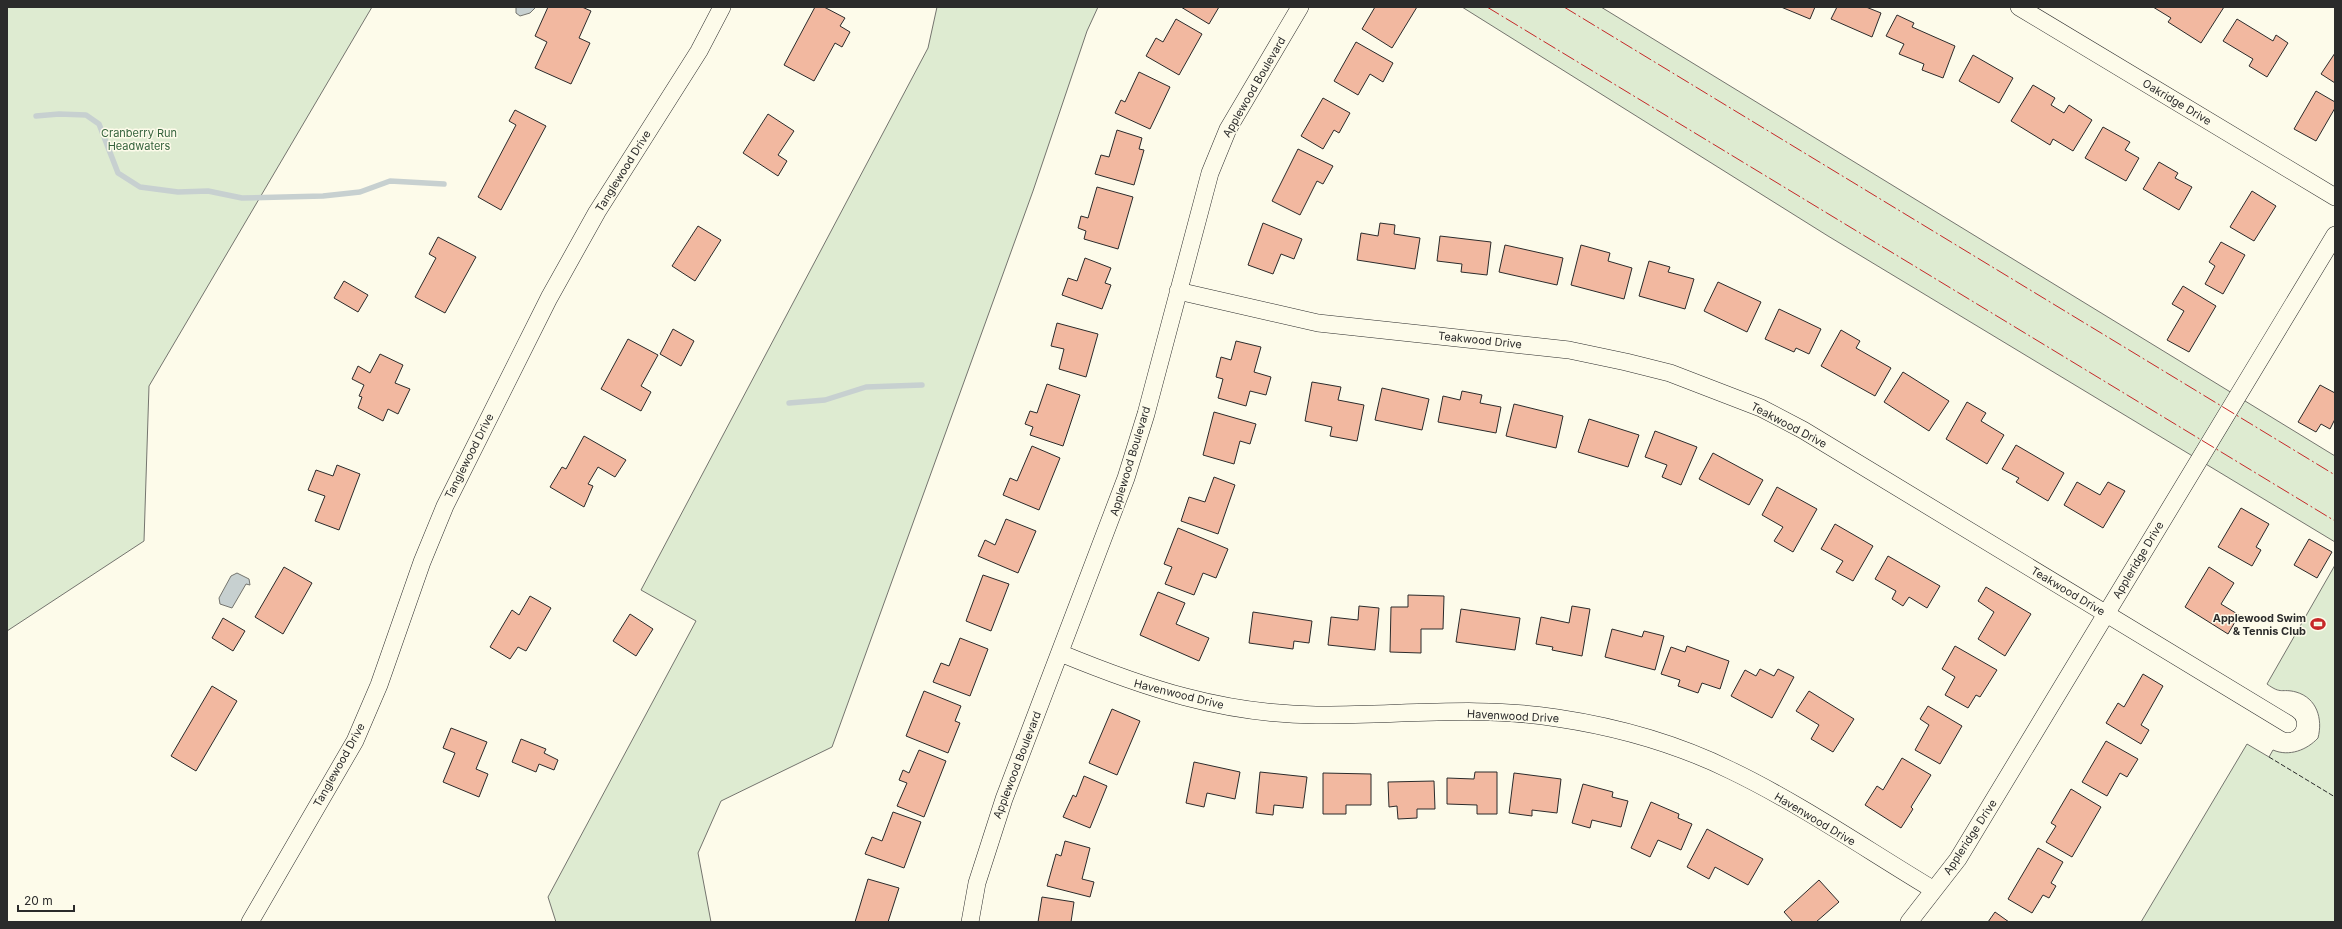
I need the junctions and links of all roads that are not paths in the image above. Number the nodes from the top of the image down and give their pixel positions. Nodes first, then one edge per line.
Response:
1 (722, 7) edge
2 (1300, 7) edge
3 (2019, 7) edge
4 (2335, 197) edge
5 (2335, 235) edge
6 (1178, 291) junction
7 (2106, 614) junction
8 (1060, 653) junction
9 (2288, 724) dead end
10 (1934, 890) junction
11 (250, 922) edge
12 (970, 922) edge
13 (1909, 922) edge

1 - 11 street, Tanglewood Drive
2 - 6 street, Applewood Boulevard
3 - 4 street, Oakridge Drive
5 - 7 street, Appleridge Drive
6 - 7 street, Teakwood Drive
6 - 8 street, Applewood Boulevard
7 - 9 street, Teakwood Drive
7 - 10 street, Appleridge Drive
8 - 10 street, Havenwood Drive
8 - 12 street, Applewood Boulevard
10 - 13 street, Appleridge Drive

